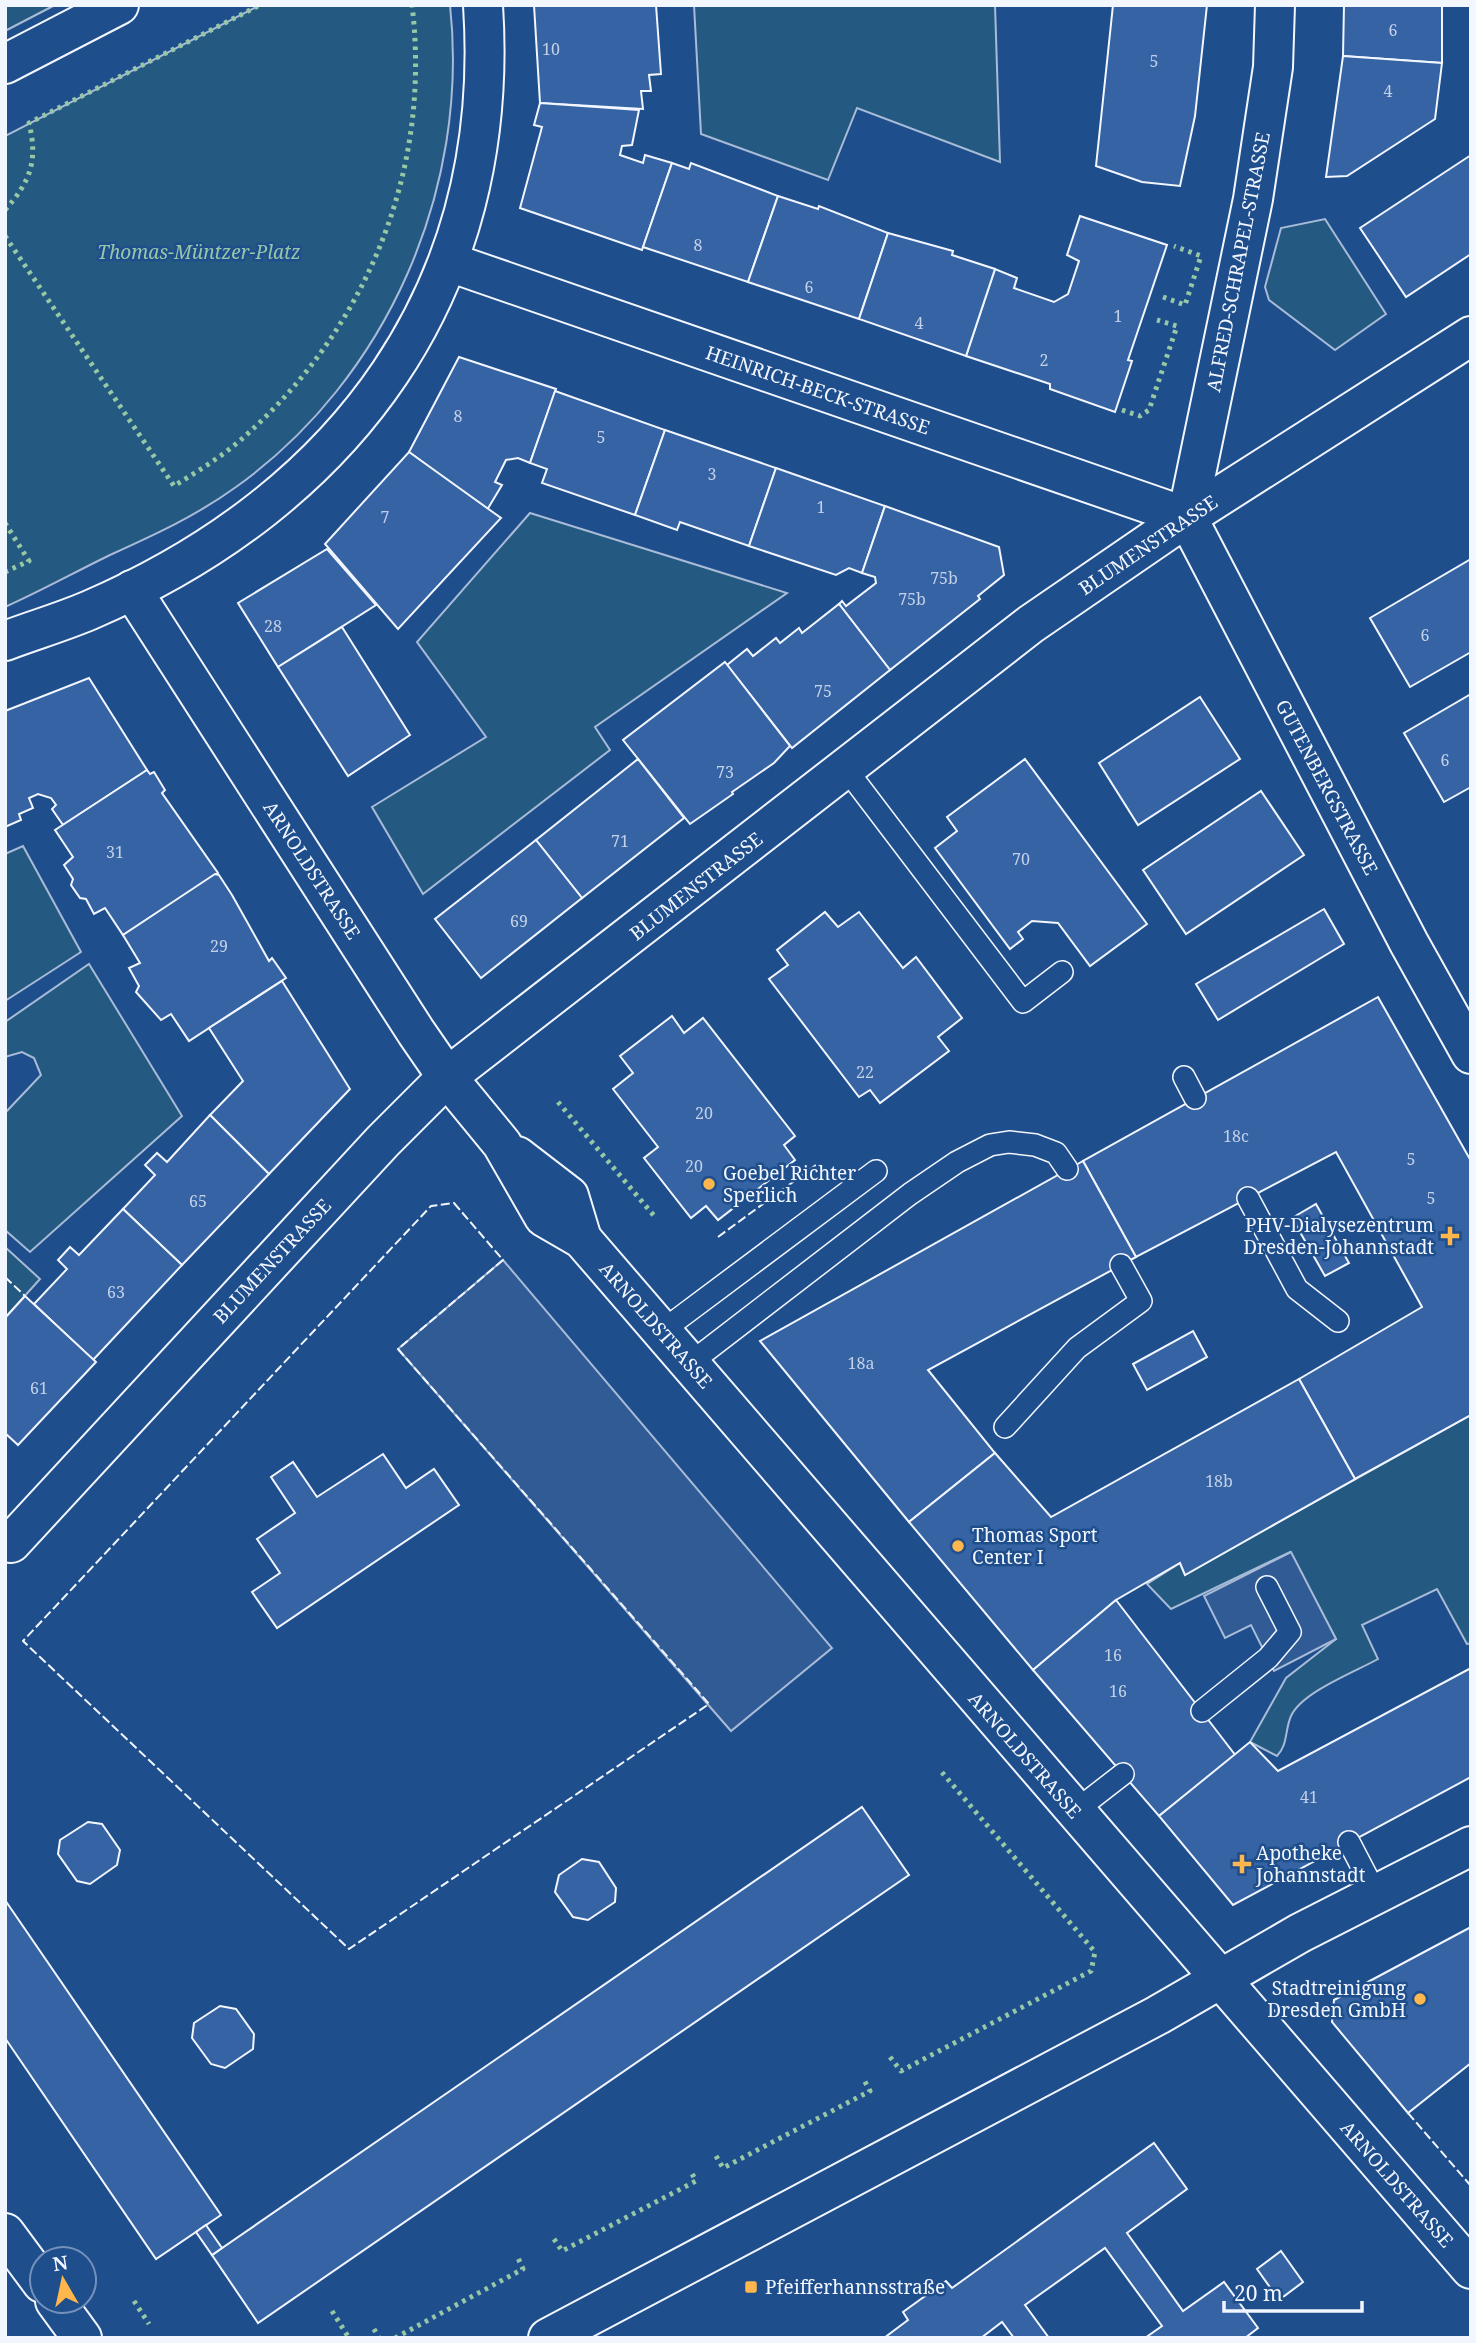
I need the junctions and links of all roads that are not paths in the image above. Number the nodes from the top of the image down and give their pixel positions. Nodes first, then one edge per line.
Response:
1 (119, 5) edge
2 (483, 5) edge
3 (1275, 5) edge
4 (5, 64) edge
5 (449, 262) junction
6 (1471, 336) edge
7 (1187, 517) junction
8 (132, 590) junction
9 (5, 641) edge
10 (846, 769) junction
11 (1062, 972) dead end
12 (1471, 1054) edge
13 (447, 1077) junction
14 (1184, 1077) dead end
15 (1195, 1098) dead end
16 (1067, 1170) dead end
17 (876, 1171) dead end
18 (1248, 1198) dead end
19 (1121, 1265) dead end
20 (1338, 1321) dead end
21 (662, 1331) junction
22 (689, 1364) junction
23 (1005, 1427) dead end
24 (11, 1543) dead end
25 (1267, 1587) dead end
26 (1202, 1711) dead end
27 (1124, 1774) dead end
28 (1074, 1812) junction
29 (1349, 1842) dead end
30 (1471, 1846) edge
31 (1376, 1894) junction
32 (1220, 1979) junction
33 (5, 2233) edge
34 (28, 2264) edge
35 (1471, 2269) edge
36 (65, 2315) edge
37 (82, 2338) edge
38 (548, 2338) edge

1 - 4 street
2 - 5 street
3 - 7 street, ALFRED-SCHRAPEL-STRASSE
5 - 7 street, HEINRICH-BECK-STRASSE
5 - 8 street
6 - 7 street, BLUMENSTRASSE
7 - 10 street, BLUMENSTRASSE
7 - 12 street, GUTENBERGSTRASSE
8 - 9 street
8 - 13 street, ARNOLDSTRASSE
10 - 11 lane
10 - 13 street, BLUMENSTRASSE
13 - 21 street, ARNOLDSTRASSE
13 - 24 street, BLUMENSTRASSE
14 - 15 lane
16 - 22 lane
17 - 21 lane
18 - 20 lane
19 - 23 lane
21 - 22 street, ARNOLDSTRASSE
22 - 28 street, ARNOLDSTRASSE
25 - 26 lane
27 - 28 lane
28 - 32 street, ARNOLDSTRASSE
29 - 31 lane
30 - 31 street
31 - 32 street
32 - 35 street, ARNOLDSTRASSE
32 - 38 street
33 - 34 street
36 - 37 street

